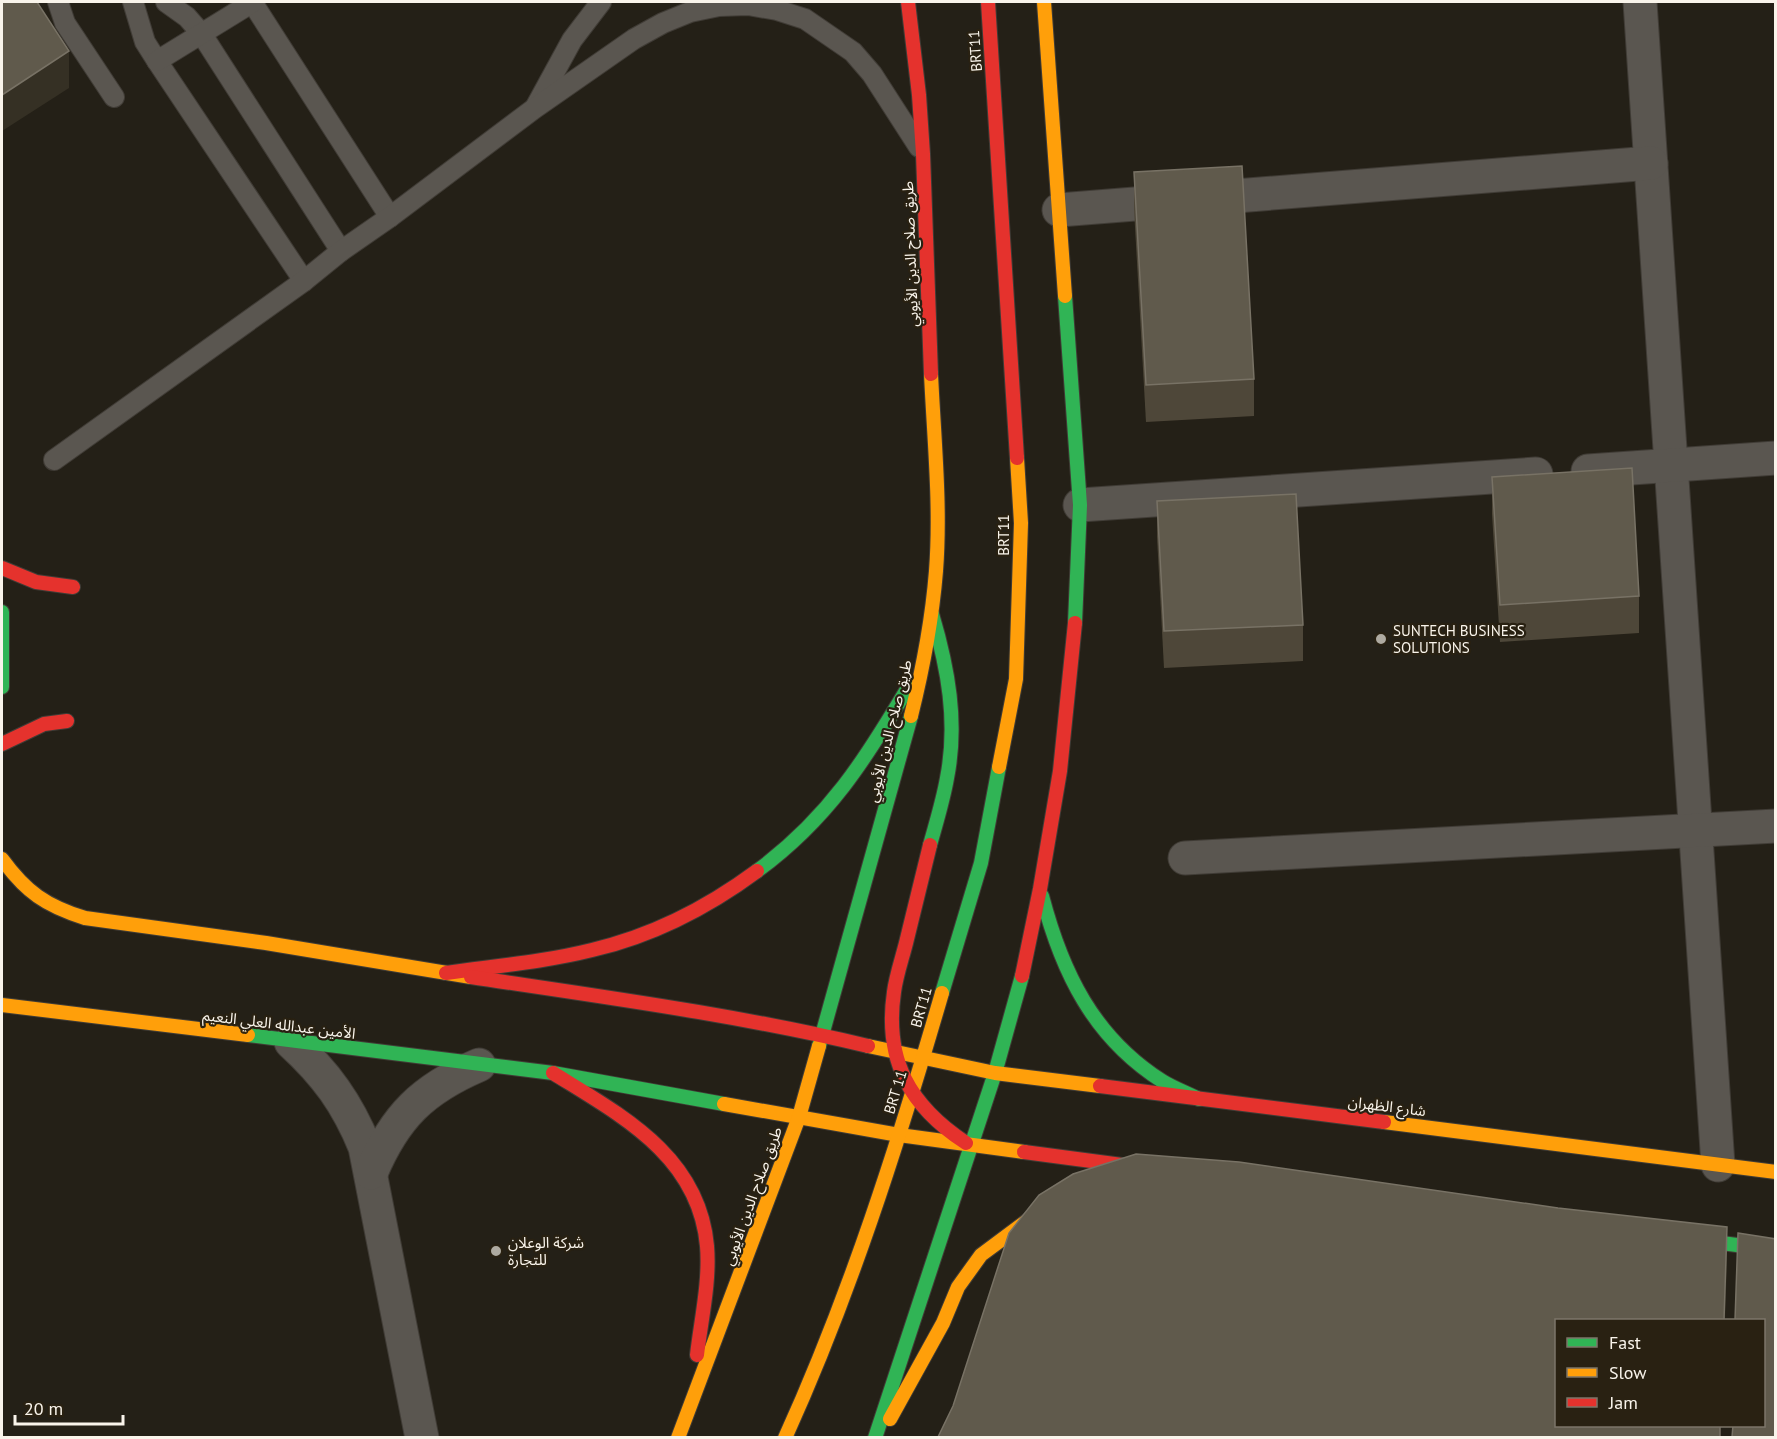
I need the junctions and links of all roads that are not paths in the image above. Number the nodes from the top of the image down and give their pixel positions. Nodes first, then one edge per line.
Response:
1 (58, 2) edge
2 (133, 2) edge
3 (166, 2) edge
4 (252, 2) edge
5 (601, 2) edge
6 (908, 2) edge
7 (988, 2) edge
8 (1044, 2) edge
9 (1640, 2) edge
10 (201, 33) junction
11 (157, 61) junction
12 (114, 97) dead end
13 (535, 108) junction
14 (923, 154) junction
15 (1651, 163) junction
16 (1059, 210) junction
17 (390, 217) junction
18 (341, 251) junction
19 (304, 281) junction
20 (1776, 458) edge
21 (54, 460) dead end
22 (1671, 465) junction
23 (1080, 505) junction
24 (2, 567) edge
25 (73, 587) dead end
26 (2, 612) edge
27 (932, 614) junction
28 (925, 659) junction
29 (2, 687) edge
30 (67, 721) dead end
31 (2, 744) edge
32 (1776, 826) edge
33 (1695, 830) junction
34 (1185, 858) dead end
35 (2, 860) edge
36 (1040, 889) junction
37 (446, 973) junction
38 (2, 1005) edge
39 (821, 1035) junction
40 (291, 1042) junction
41 (895, 1052) junction
42 (923, 1059) junction
43 (479, 1065) junction
44 (553, 1073) junction
45 (995, 1073) junction
46 (912, 1094) junction
47 (1199, 1099) junction
48 (799, 1117) junction
49 (899, 1135) junction
50 (970, 1146) junction
51 (1718, 1165) junction
52 (1776, 1172) edge
53 (371, 1173) junction
54 (1129, 1180) edge
55 (1060, 1200) edge
56 (1669, 1236) edge
57 (1776, 1250) edge
58 (692, 1405) junction
59 (422, 1437) edge
60 (678, 1437) edge
61 (785, 1437) edge
62 (877, 1437) edge

1 - 12 lane
2 - 11 lane
3 - 10 lane
4 - 10 lane
4 - 17 lane
5 - 13 lane
6 - 14 main road, طريق صلاح الدين الأيوبي
7 - 42 main road, BRT11
8 - 16 main road
9 - 15 street
10 - 11 lane
10 - 18 lane
11 - 19 lane
13 - 14 lane
13 - 17 lane
14 - 27 main road, طريق صلاح الدين الأيوبي
15 - 16 street
15 - 22 street
16 - 23 main road
17 - 18 lane
18 - 19 lane
19 - 21 lane
20 - 22 street
22 - 23 street
22 - 33 street
23 - 36 main road
24 - 25 main road
26 - 29 main road
27 - 28 main road, طريق صلاح الدين الأيوبي
27 - 41 main road
28 - 37 main road
28 - 39 main road, طريق صلاح الدين الأيوبي
30 - 31 main road
32 - 33 street
33 - 34 street
33 - 51 street
35 - 37 main road, شارع الظهران
36 - 45 main road
36 - 47 main road
37 - 39 main road, شارع الظهران
38 - 40 main road, الأمين عبدالله العلي النعيم
39 - 41 main road, شارع الظهران
39 - 48 main road, طريق صلاح الدين الأيوبي
40 - 43 main road, الأمين عبدالله العلي النعيم
40 - 53 street
41 - 42 main road, شارع الظهران
41 - 46 main road
42 - 45 main road, شارع الظهران
42 - 46 main road, BRT 11
43 - 44 main road, الأمين عبدالله العلي النعيم
43 - 53 street
44 - 48 main road, الأمين عبدالله العلي النعيم
44 - 58 main road
45 - 47 main road, شارع الظهران
45 - 50 main road
46 - 49 main road, BRT 11
46 - 50 main road
47 - 51 main road, شارع الظهران
48 - 49 main road, الأمين عبدالله العلي النعيم
48 - 58 main road, طريق صلاح الدين الأيوبي
49 - 50 main road, الأمين عبدالله العلي النعيم
49 - 61 main road
50 - 54 main road, الأمين عبدالله العلي النعيم
50 - 62 main road
51 - 52 main road, شارع الظهران
53 - 59 street
55 - 62 main road
56 - 57 main road
58 - 60 main road, طريق صلاح الدين الأيوبي

